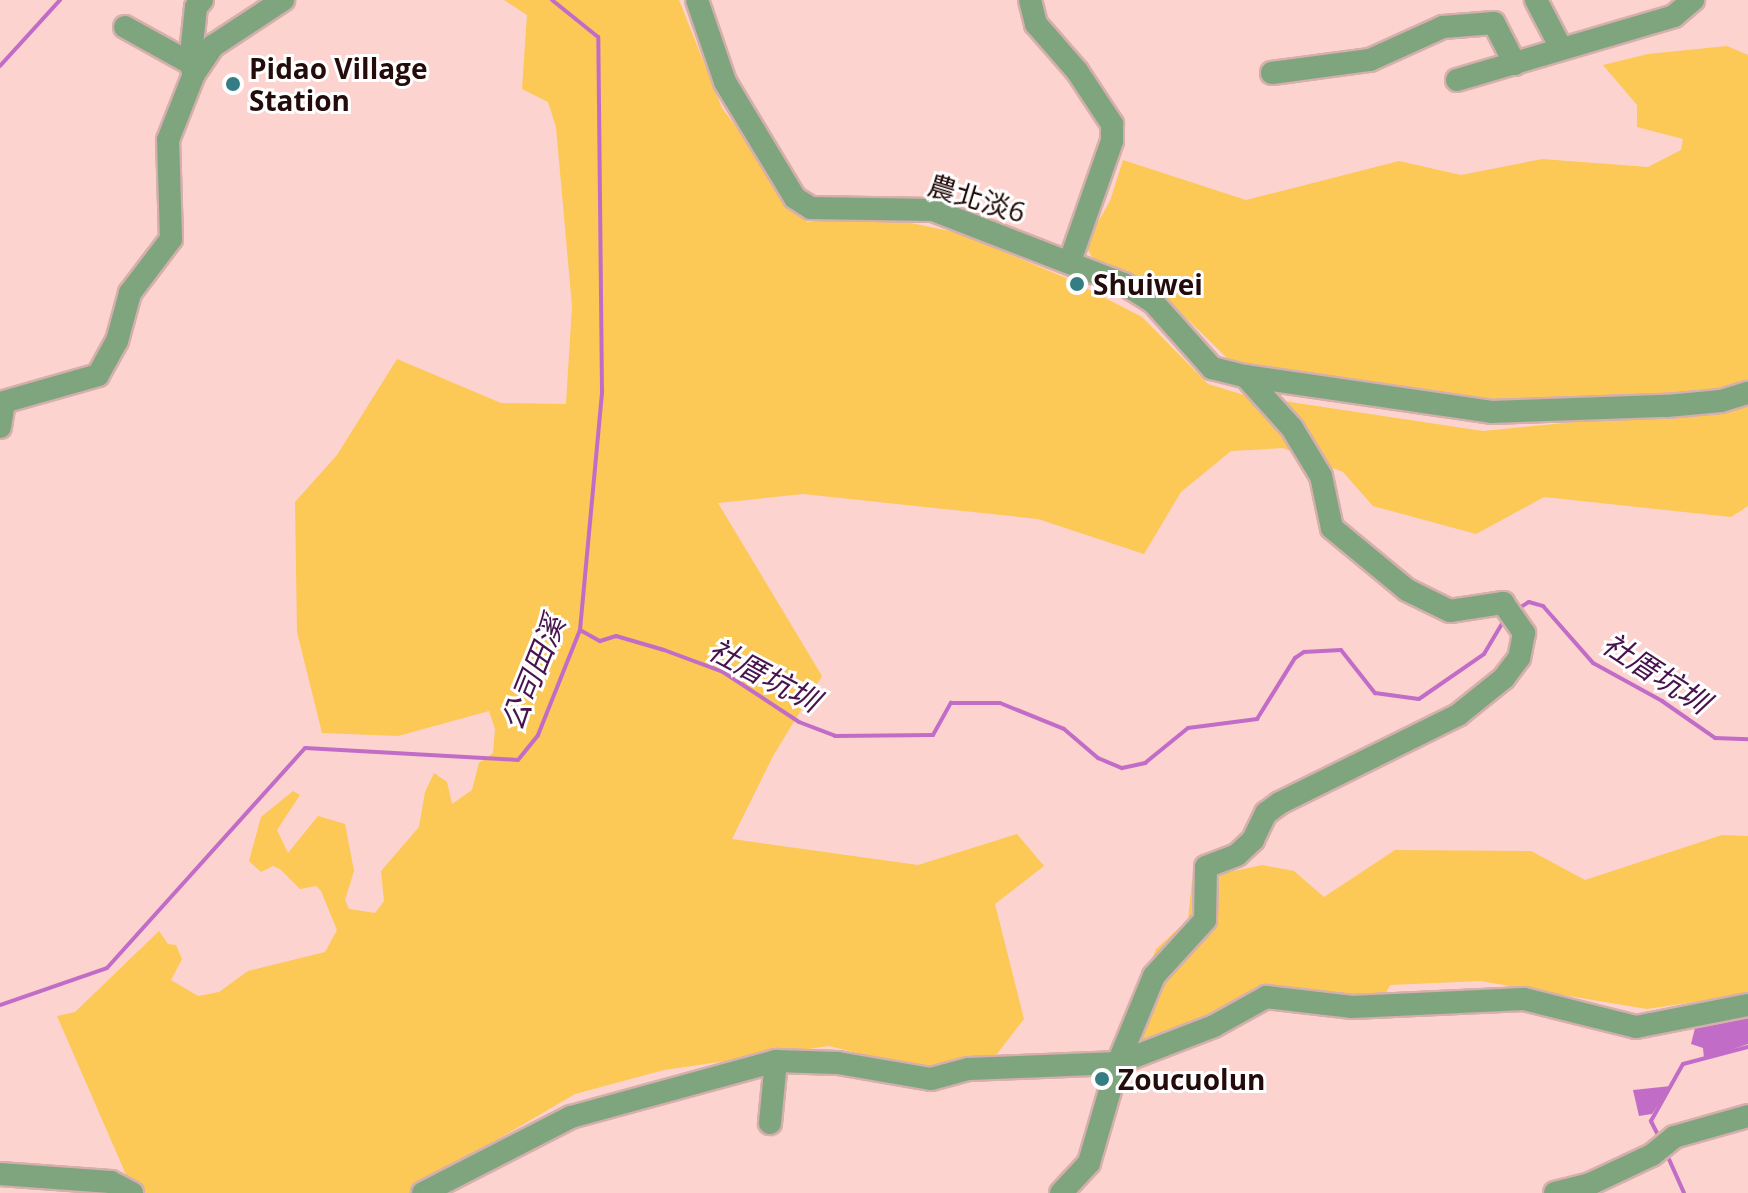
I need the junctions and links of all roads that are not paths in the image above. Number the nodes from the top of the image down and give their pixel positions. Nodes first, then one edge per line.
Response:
1 (202, 0) edge
2 (283, 0) edge
3 (697, 0) edge
4 (1030, 0) edge
5 (1536, 0) edge
6 (1693, 0) edge
7 (125, 27) dead end
8 (1561, 48) junction
9 (1515, 64) junction
10 (192, 68) junction
11 (1272, 73) dead end
12 (1457, 80) dead end
13 (1070, 261) junction
14 (1245, 376) junction
15 (1748, 393) edge
16 (2, 403) edge
17 (0, 427) edge
18 (1748, 1005) edge
19 (776, 1061) junction
20 (1118, 1063) junction
21 (1748, 1116) edge
22 (770, 1123) dead end
23 (0, 1174) edge
24 (132, 1193) edge
25 (423, 1193) edge
26 (1061, 1193) edge
27 (1555, 1193) edge

1 - 10 street
2 - 10 street
3 - 13 street, 農北淡6 / 農北淡6
4 - 13 street
5 - 8 street
6 - 8 street
7 - 10 street
8 - 9 street
9 - 11 street
9 - 12 street
10 - 16 street
13 - 14 street, 農北淡6
14 - 15 street, 農北淡6
14 - 20 street
16 - 17 street
18 - 20 street
19 - 20 street
19 - 22 street
19 - 25 street
20 - 26 street
21 - 27 street
23 - 24 street

